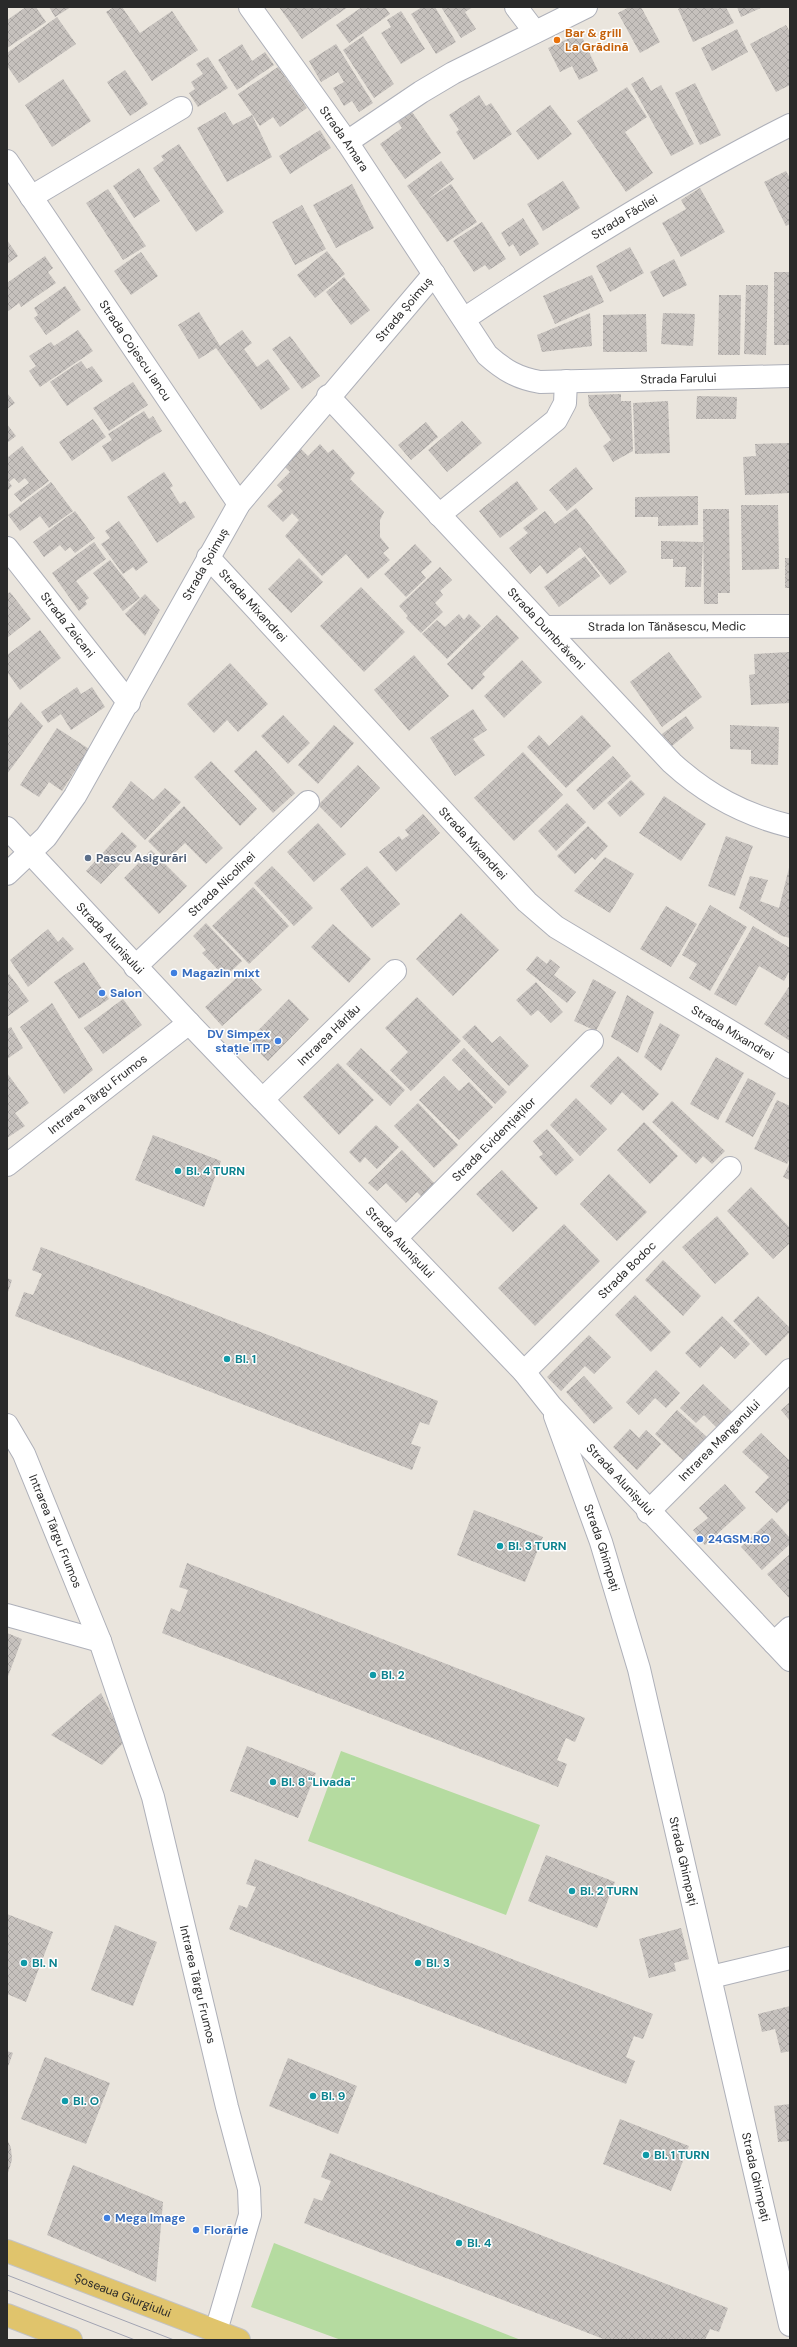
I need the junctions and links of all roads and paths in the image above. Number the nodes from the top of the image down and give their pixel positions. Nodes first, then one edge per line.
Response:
1 (250, 7) edge
2 (516, 7) edge
3 (586, 7) edge
4 (535, 32) junction
5 (181, 108) dead end
6 (790, 125) edge
7 (347, 142) junction
8 (7, 161) edge
9 (31, 197) junction
10 (434, 274) junction
11 (464, 319) junction
12 (790, 376) edge
13 (566, 381) junction
14 (328, 396) junction
15 (239, 504) junction
16 (439, 515) junction
17 (7, 548) edge
18 (208, 557) junction
19 (790, 626) edge
20 (544, 627) junction
21 (129, 703) junction
22 (308, 802) dead end
23 (790, 826) edge
24 (7, 828) edge
25 (30, 853) junction
26 (7, 874) edge
27 (135, 967) junction
28 (395, 971) dead end
29 (189, 1023) junction
30 (592, 1041) dead end
31 (790, 1067) edge
32 (263, 1100) junction
33 (7, 1165) edge
34 (730, 1168) dead end
35 (396, 1238) junction
36 (790, 1370) edge
37 (524, 1372) junction
38 (551, 1406) junction
39 (7, 1424) edge
40 (648, 1512) junction
41 (7, 1615) edge
42 (790, 1628) edge
43 (100, 1641) junction
44 (774, 1643) junction
45 (790, 1660) edge
46 (790, 1958) edge
47 (711, 1977) junction
48 (7, 2251) edge
49 (7, 2315) edge
50 (790, 2325) edge
51 (216, 2331) junction
52 (71, 2340) edge
53 (239, 2340) edge

1 - 7 street, Strada Amara
2 - 4 street
3 - 4 street
4 - 7 street
5 - 9 street
6 - 11 street, Strada Făcliei
7 - 10 street, Strada Amara
8 - 9 street, Strada Cojescu Iancu
9 - 15 street, Strada Cojescu Iancu
10 - 11 street, Strada Farului
10 - 14 street, Strada Șoimuș
11 - 13 street, Strada Farului
12 - 13 street, Strada Farului
13 - 16 street
14 - 15 street, Strada Șoimuș
14 - 16 street, Strada Dumbrăveni
15 - 18 street, Strada Șoimuș
16 - 20 street, Strada Dumbrăveni
17 - 21 street, Strada Zeicani
18 - 21 street, Strada Șoimuș
18 - 31 street, Strada Mixandrei
19 - 20 street, Strada Ion Tănăsescu, Medic
20 - 23 street, Strada Dumbrăveni
21 - 25 street, Strada Șoimuș
22 - 27 street, Strada Nicolinei
24 - 25 street, Strada Alunișului
25 - 26 street, Strada Șoimuș
25 - 27 street, Strada Alunișului
27 - 29 street, Strada Alunișului
28 - 32 street, Intrarea Hârlău
29 - 32 street, Strada Alunișului
29 - 33 street, Intrarea Târgu Frumos
30 - 35 street, Strada Evidențiaților
32 - 35 street, Strada Alunișului
34 - 37 street, Strada Bodoc
35 - 37 street, Strada Alunișului
36 - 40 street, Intrarea Manganului
37 - 38 street, Strada Alunișului
38 - 40 street, Strada Alunișului
38 - 47 street, Strada Ghimpați
39 - 43 street, Intrarea Târgu Frumos
40 - 44 street, Strada Alunișului
41 - 43 street
42 - 44 street
43 - 51 street, Intrarea Târgu Frumos
44 - 45 street, Strada Alunișului
46 - 47 street
47 - 50 street, Strada Ghimpați
48 - 51 main road, Șoseaua Giurgiului
49 - 52 main road
51 - 53 main road, Șoseaua Giurgiului

